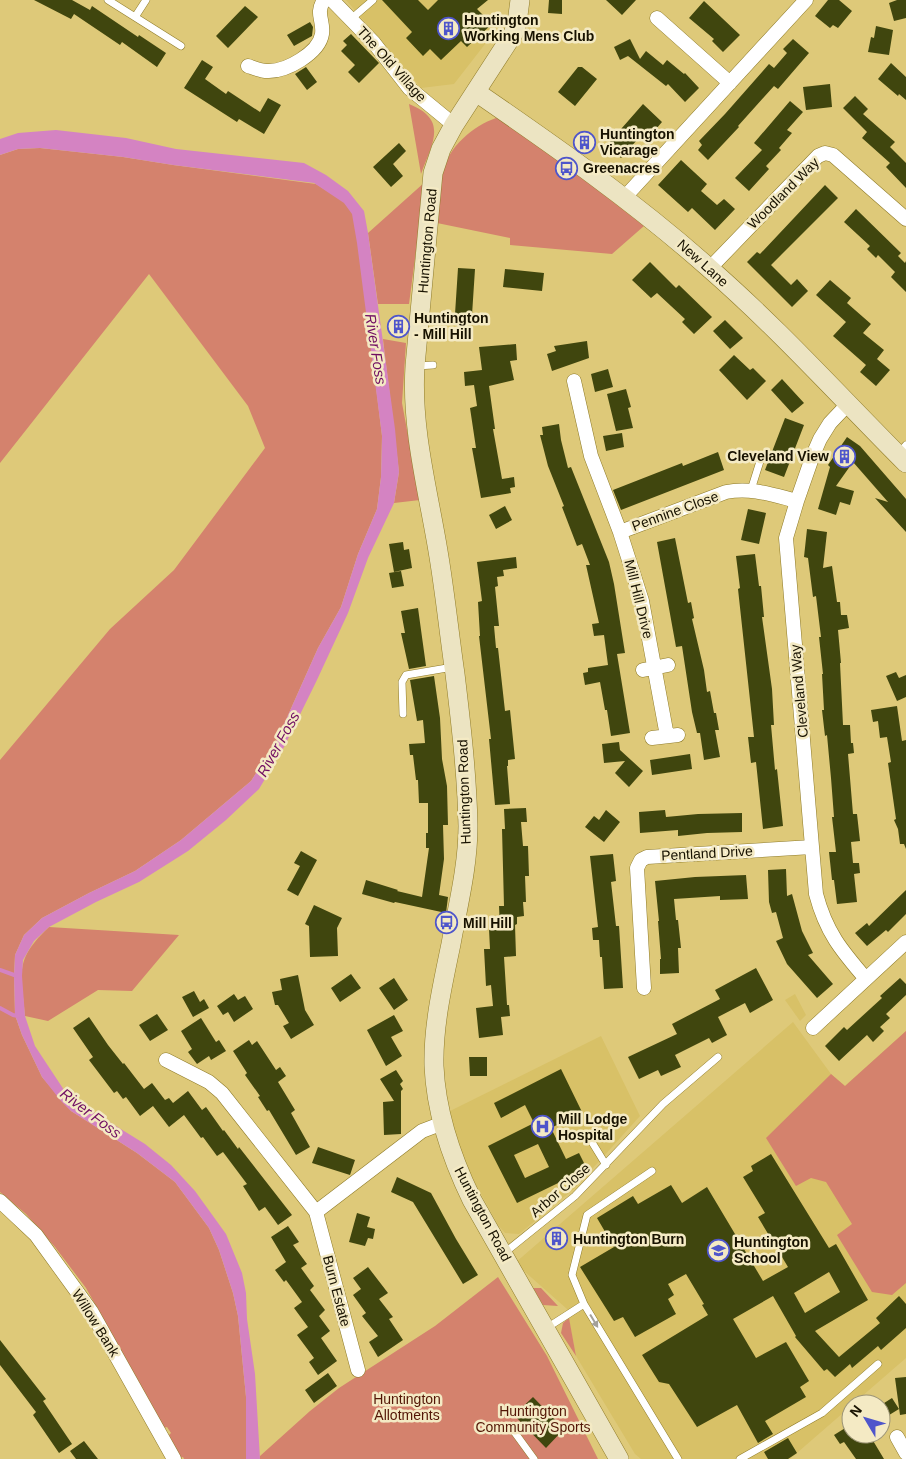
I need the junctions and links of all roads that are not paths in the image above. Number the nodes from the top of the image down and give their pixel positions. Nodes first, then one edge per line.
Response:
1 (108, 0) edge
2 (146, 0) edge
3 (324, 0) edge
4 (332, 0) edge
5 (373, 0) edge
6 (520, 0) edge
7 (806, 0) edge
8 (135, 17) junction
9 (658, 18) dead end
10 (351, 20) junction
11 (181, 46) dead end
12 (248, 66) dead end
13 (730, 83) junction
14 (476, 92) junction
15 (454, 125) junction
16 (624, 198) junction
17 (906, 219) edge
18 (710, 268) junction
19 (574, 381) dead end
20 (848, 404) junction
21 (903, 454) edge
22 (762, 455) dead end
23 (751, 490) junction
24 (797, 501) junction
25 (620, 532) junction
26 (454, 667) junction
27 (402, 714) dead end
28 (652, 738) dead end
29 (812, 847) junction
30 (906, 942) edge
31 (866, 979) junction
32 (644, 988) dead end
33 (813, 1028) dead end
34 (718, 1057) dead end
35 (166, 1060) dead end
36 (442, 1123) junction
37 (590, 1139) dead end
38 (606, 1165) junction
39 (652, 1171) dead end
40 (0, 1201) edge
41 (316, 1212) junction
42 (502, 1255) junction
43 (584, 1304) junction
44 (545, 1329) junction
45 (878, 1364) dead end
46 (358, 1370) dead end
47 (510, 1426) dead end
48 (897, 1437) dead end
49 (906, 1453) edge
50 (174, 1459) edge
51 (534, 1459) edge
52 (619, 1459) edge
53 (678, 1459) edge
54 (740, 1459) edge

1 - 8 lane
2 - 8 lane
3 - 12 street
4 - 10 street, The Old Village
5 - 10 lane
6 - 14 street, Huntington Road
7 - 13 street
8 - 11 lane
9 - 13 street
10 - 15 street, The Old Village
13 - 16 street
14 - 15 street, Huntington Road
14 - 16 street, New Lane
15 - 26 street, Huntington Road
16 - 18 street, New Lane
17 - 18 street, Woodland Way
18 - 20 street, New Lane
19 - 25 street, Pennine Close
20 - 21 street, New Lane
20 - 24 street, Cleveland Way
22 - 23 lane
23 - 24 street, Pennine Close
23 - 25 street, Pennine Close
24 - 29 street, Cleveland Way
25 - 28 street, Mill Hill Drive
26 - 27 lane
26 - 36 street, Huntington Road
29 - 31 street, Cleveland Way
29 - 32 street, Pentland Drive
30 - 31 street
31 - 33 street
34 - 38 lane, Arbor Close
35 - 41 street, Burn Estate
36 - 41 street
36 - 42 street, Huntington Road
37 - 38 lane
38 - 42 lane, Arbor Close
39 - 43 lane
40 - 50 street, Willow Bank
41 - 46 street, Burn Estate
42 - 44 street, Huntington Road
43 - 44 lane
43 -> 53 lane
44 - 52 street, Huntington Road
45 - 54 lane
47 - 51 lane
48 - 49 street

